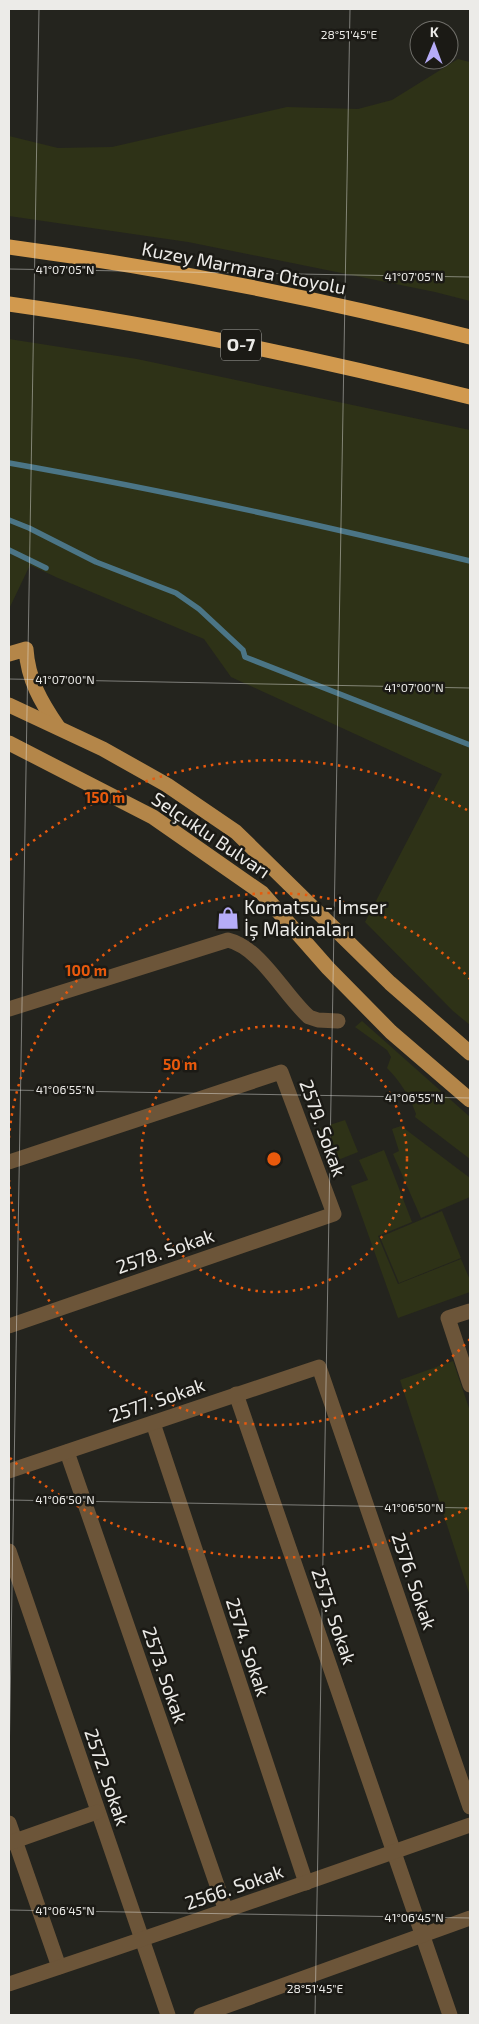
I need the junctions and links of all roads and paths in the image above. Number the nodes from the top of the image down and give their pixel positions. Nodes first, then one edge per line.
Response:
1 (9, 247) edge
2 (9, 304) edge
3 (470, 337) edge
4 (470, 397) edge
5 (9, 654) edge
6 (9, 705) edge
7 (59, 728) junction
8 (9, 743) edge
9 (9, 1009) edge
10 (338, 1021) dead end
11 (470, 1052) edge
12 (470, 1100) edge
13 (9, 1162) edge
14 (334, 1214) joint
15 (470, 1310) edge
16 (9, 1326) edge
17 (320, 1367) joint
18 (470, 1385) edge
19 (236, 1394) junction
20 (152, 1423) junction
21 (67, 1452) junction
22 (9, 1470) edge
23 (9, 1551) edge
24 (470, 1807) edge
25 (97, 1812) junction
26 (9, 1823) edge
27 (470, 1825) edge
28 (12, 1842) edge
29 (395, 1852) junction
30 (306, 1883) junction
31 (226, 1912) junction
32 (470, 1918) edge
33 (424, 1934) junction
34 (141, 1938) junction
35 (60, 1967) junction
36 (9, 1984) edge
37 (168, 2015) edge
38 (201, 2015) edge
39 (450, 2015) edge

1 - 3 highway, Kuzey Marmara Otoyolu
2 - 4 highway, O-7
5 - 7 main road
6 - 7 main road, Selçuklu Bulvarı
7 - 11 main road, Selçuklu Bulvarı
8 - 12 main road, Selçuklu Bulvarı
9 - 10 street
13 - 14 street, 2579. Sokak
14 - 16 street, 2578. Sokak
15 - 18 street
17 - 19 street, 2577. Sokak
17 - 24 street, 2576. Sokak
19 - 20 street, 2577. Sokak
19 - 29 street, 2575. Sokak
20 - 21 street, 2577. Sokak
20 - 30 street, 2574. Sokak
21 - 22 street, 2577. Sokak
21 - 31 street, 2573. Sokak
23 - 25 street, 2572. Sokak
25 - 28 street
25 - 34 street, 2572. Sokak
26 - 28 street
27 - 29 street, 2566. Sokak
28 - 35 street
29 - 30 street, 2566. Sokak
29 - 33 street, 2575. Sokak
30 - 31 street, 2566. Sokak
31 - 34 street, 2566. Sokak
32 - 33 street
33 - 38 street
33 - 39 street, 2575. Sokak
34 - 35 street, 2566. Sokak
34 - 37 street, 2572. Sokak
35 - 36 street, 2566. Sokak

